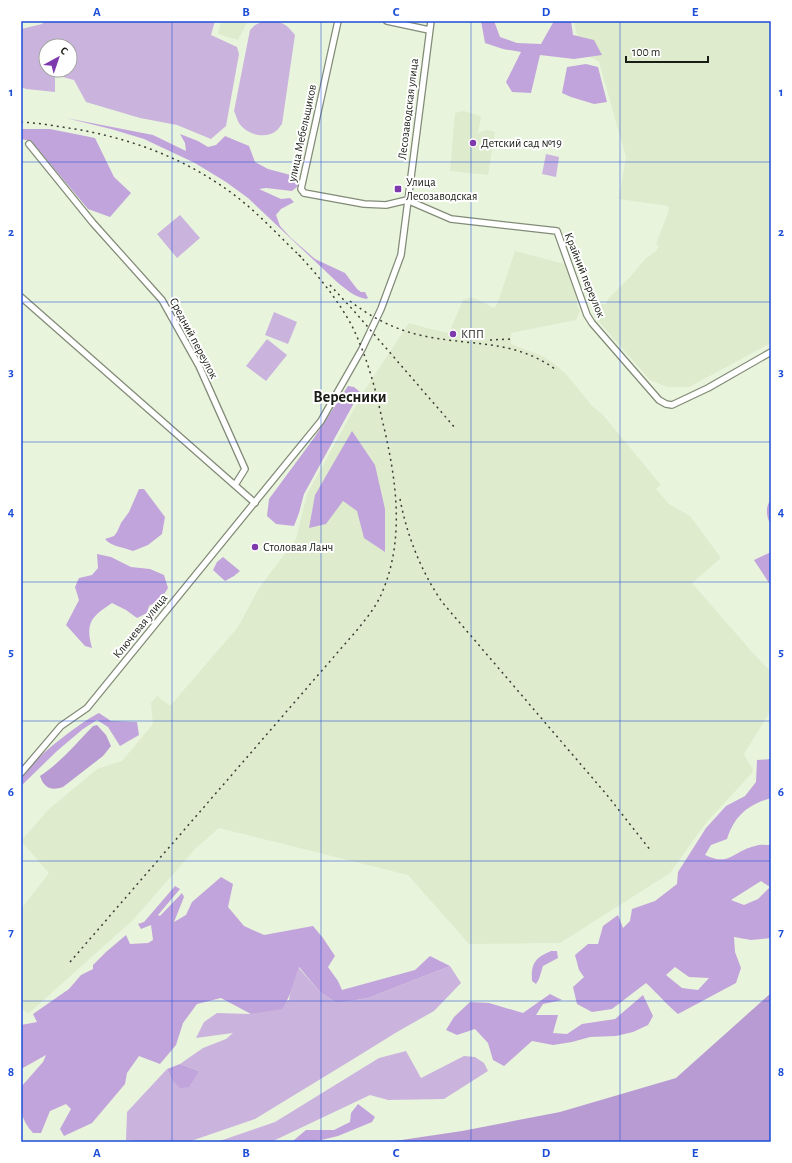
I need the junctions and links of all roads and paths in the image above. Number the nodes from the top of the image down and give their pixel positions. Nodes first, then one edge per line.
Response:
1 (338, 21) edge
2 (387, 21) edge
3 (431, 21) edge
4 (429, 30) junction
5 (29, 144) dead end
6 (407, 200) junction
7 (21, 297) edge
8 (771, 352) edge
9 (235, 485) junction
10 (269, 486) joint
11 (255, 503) junction
12 (21, 773) edge

1 - 6 street, улица Мебельщиков
2 - 4 street
3 - 4 street, Лесозаводская улица
4 - 6 street, Лесозаводская улица
5 - 9 street, Средний переулок
6 - 8 street, Крайний переулок
6 - 10 street, Лесозаводская улица
7 - 9 street
9 - 11 street
10 - 11 street, Ключевая улица
11 - 12 street, Ключевая улица

